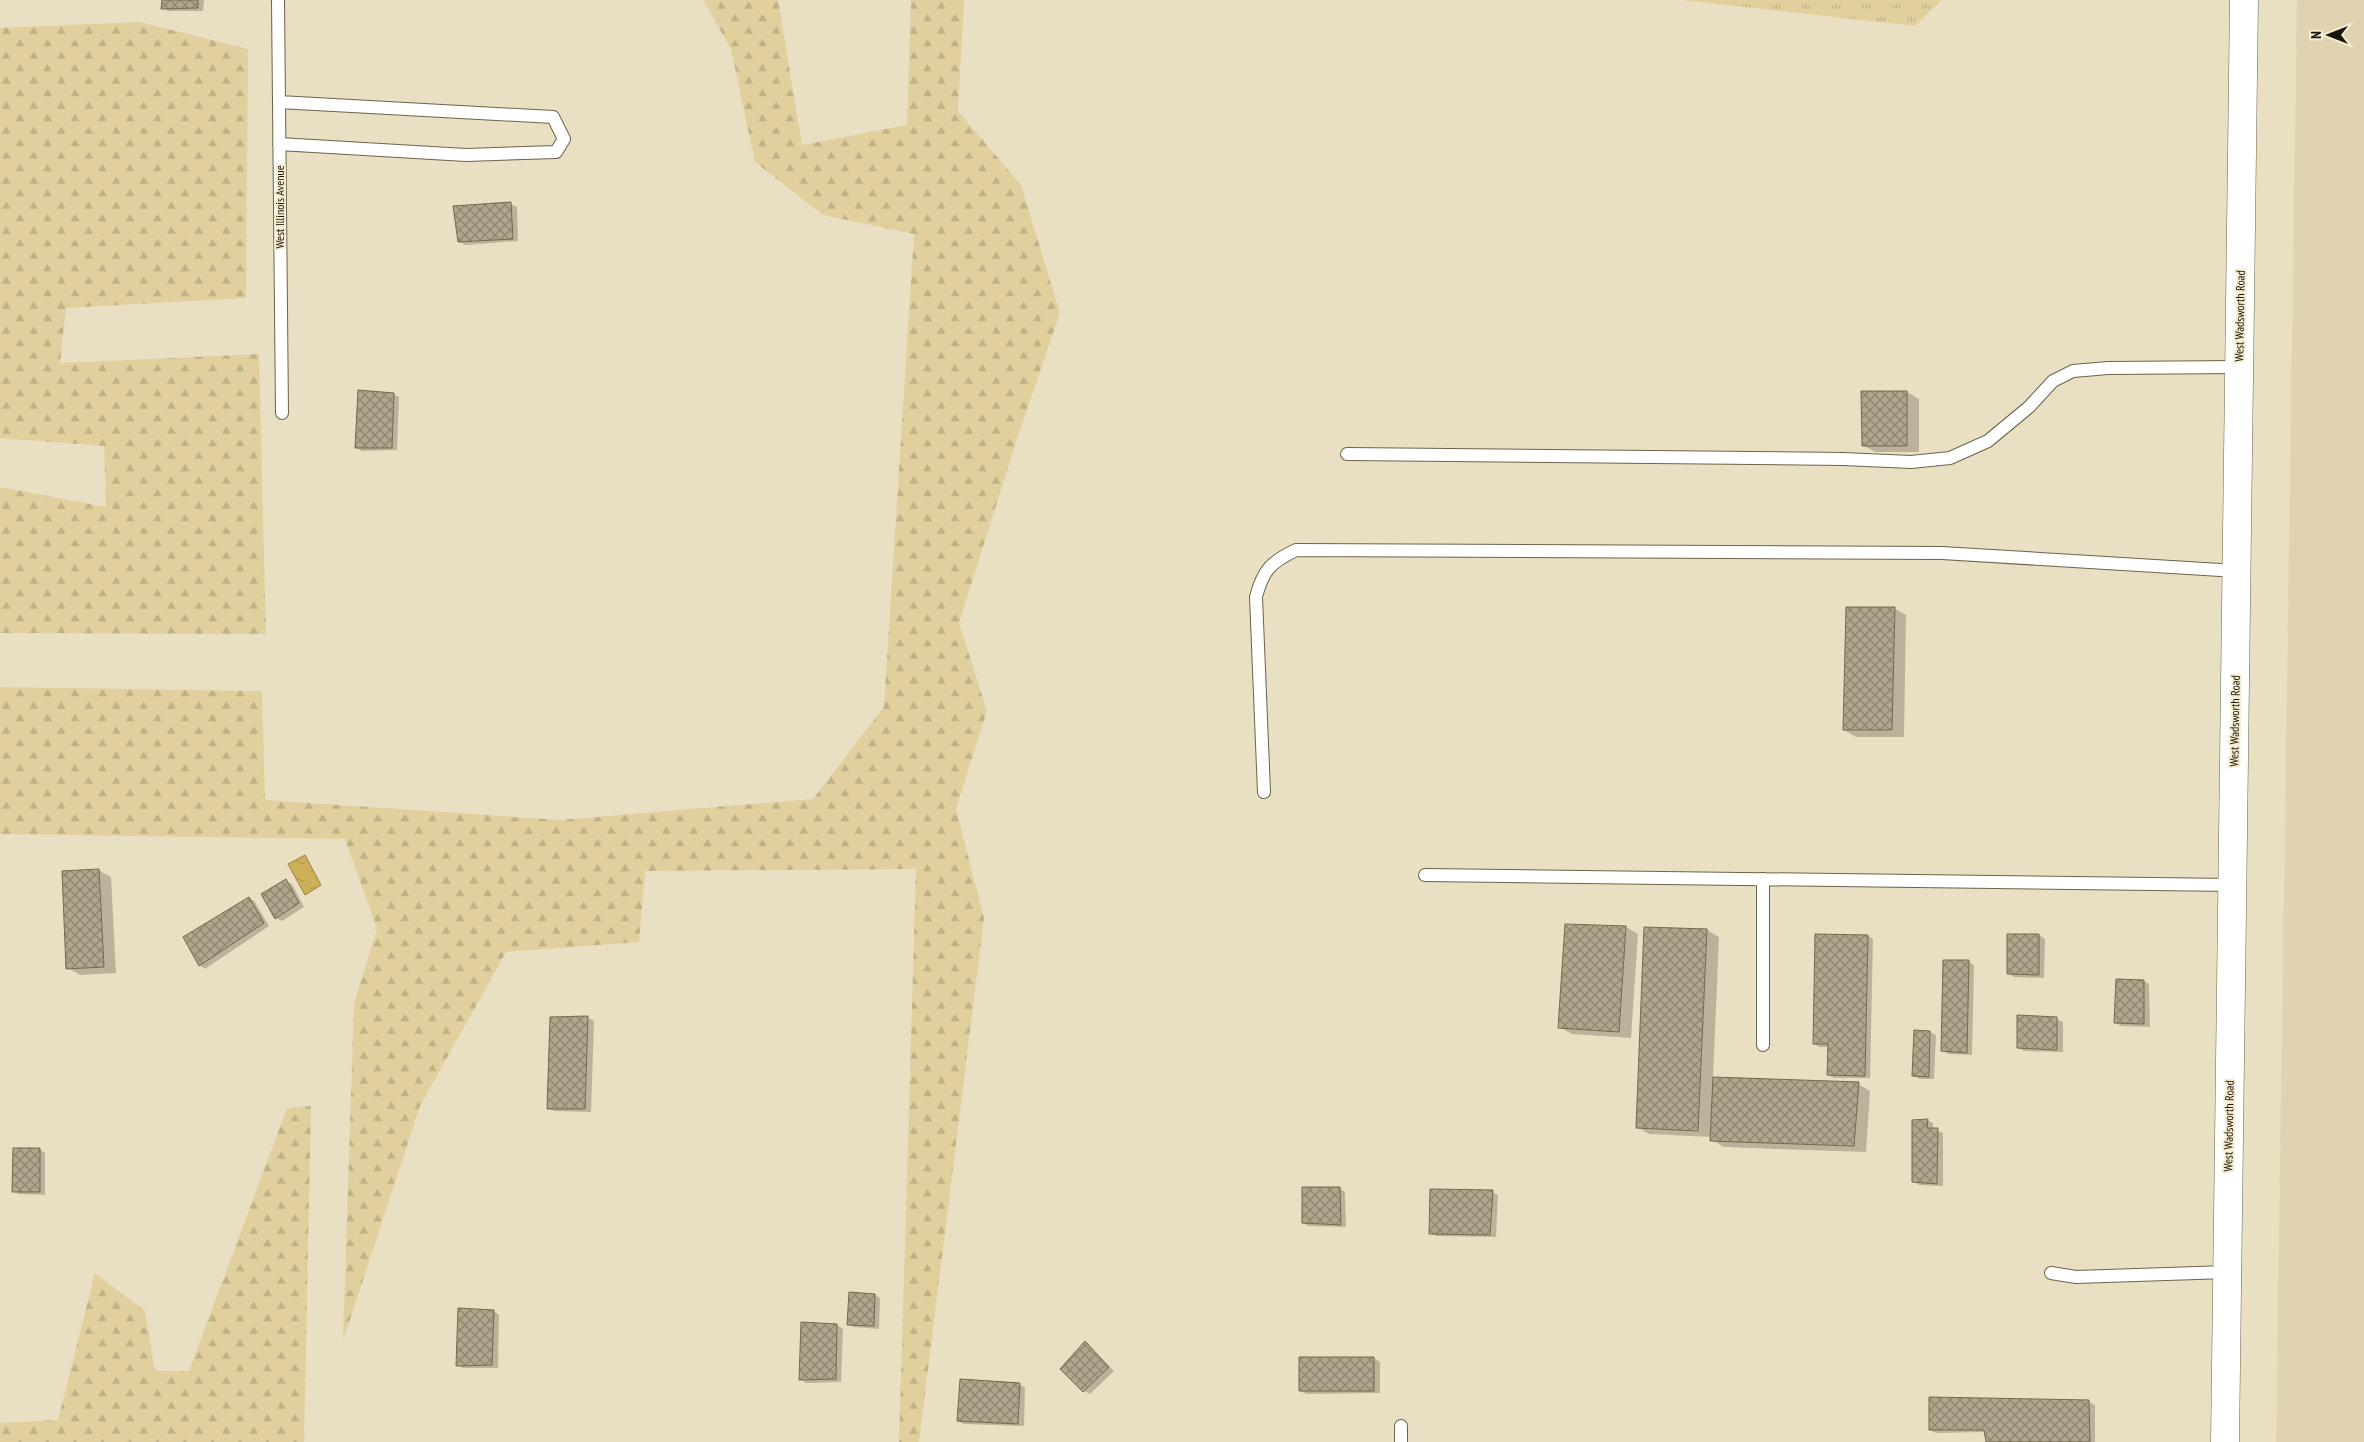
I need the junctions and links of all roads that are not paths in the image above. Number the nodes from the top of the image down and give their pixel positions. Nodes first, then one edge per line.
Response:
1 (278, 0) edge
2 (2244, 0) edge
3 (279, 102) junction
4 (280, 144) junction
5 (2240, 367) junction
6 (282, 413) dead end
7 (1347, 454) dead end
8 (2237, 571) junction
9 (1264, 792) dead end
10 (1425, 875) dead end
11 (1763, 879) junction
12 (2233, 885) junction
13 (1763, 1045) dead end
14 (2227, 1272) junction
15 (2051, 1273) dead end
16 (1401, 1426) dead end
17 (1402, 1442) edge
18 (2225, 1442) edge

1 - 3 lane, West Illinois Avenue
2 - 5 main road, West Wadsworth Road
3 - 4 lane, West Illinois Avenue
3 - 4 lane
4 - 6 lane, West Illinois Avenue
5 - 7 lane
5 - 8 main road, West Wadsworth Road
8 - 9 lane
8 - 12 main road, West Wadsworth Road
10 - 11 lane
11 - 12 lane
11 - 13 lane
12 - 14 main road, West Wadsworth Road
14 - 15 lane
14 - 18 main road, West Wadsworth Road
16 - 17 lane

